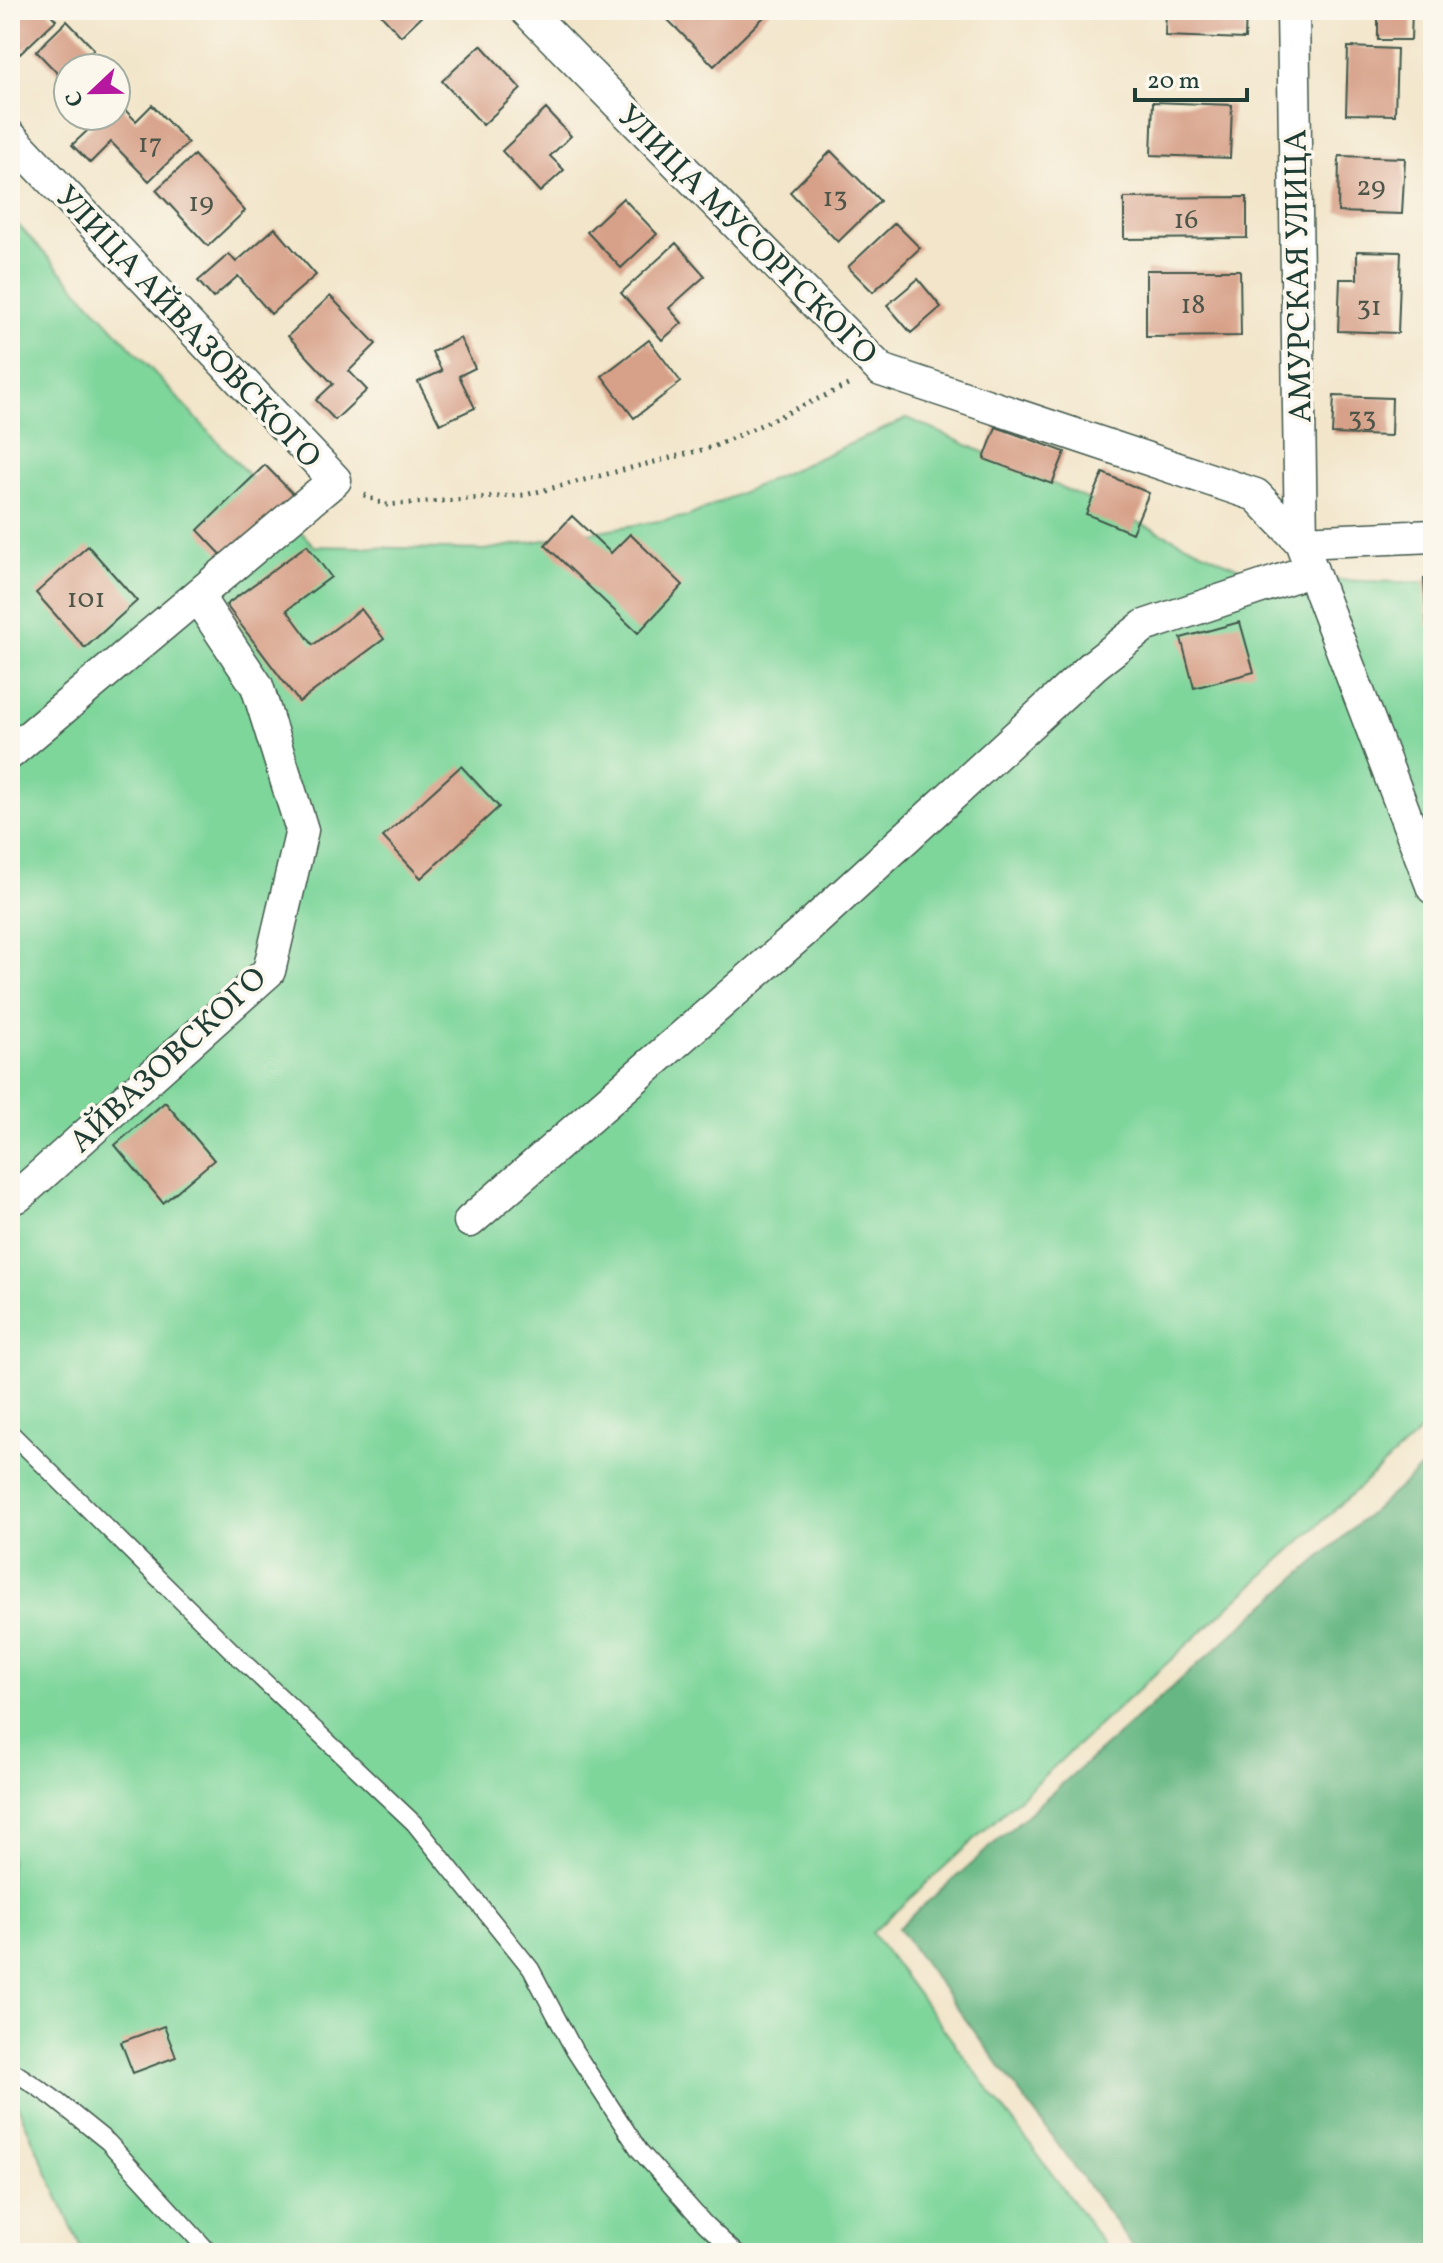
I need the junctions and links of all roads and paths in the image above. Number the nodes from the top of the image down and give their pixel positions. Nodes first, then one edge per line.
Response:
1 (526, 10) edge
2 (1293, 10) edge
3 (10, 136) edge
4 (881, 370) junction
5 (335, 480) junction
6 (1433, 536) edge
7 (1307, 556) junction
8 (197, 596) junction
9 (10, 753) edge
10 (1433, 888) edge
11 (18, 1196) dead end
12 (470, 1221) dead end
13 (10, 1432) edge
14 (10, 2069) edge
15 (210, 2253) edge
16 (736, 2253) edge

1 - 4 street, УЛИЦА МУСОРГСКОГО
2 - 7 street, АМУРСКАЯ УЛИЦА
3 - 5 street, УЛИЦА АЙВАЗОВСКОГО
4 - 5 path
4 - 7 street, УЛИЦА МУСОРГСКОГО
5 - 8 street
6 - 7 street
7 - 10 street
7 - 12 street
8 - 9 street
8 - 11 street, АЙВАЗОВСКОГО
13 - 16 lane
14 - 15 lane

